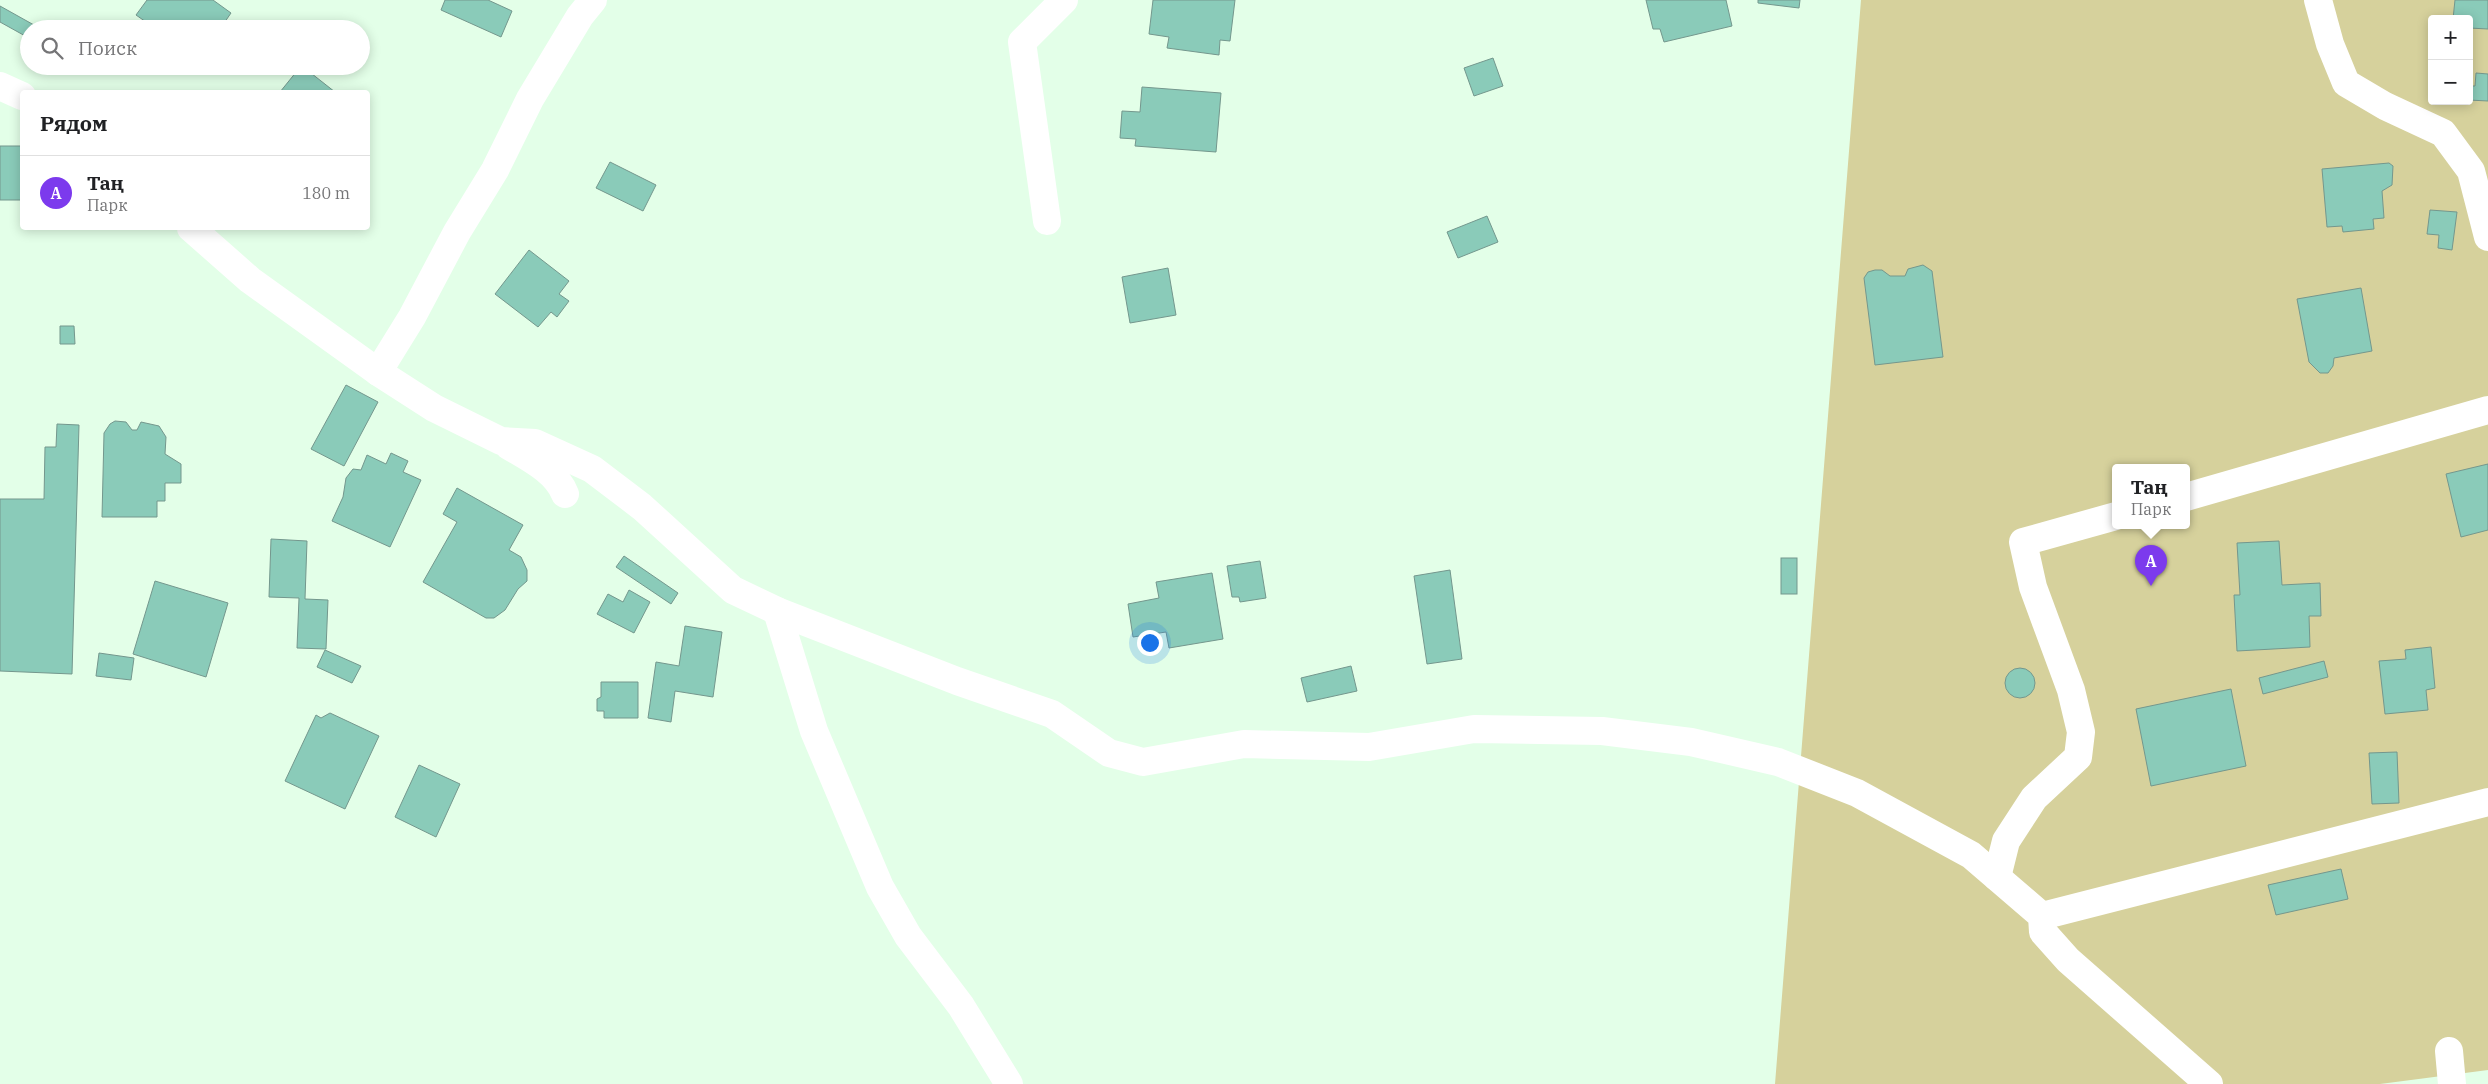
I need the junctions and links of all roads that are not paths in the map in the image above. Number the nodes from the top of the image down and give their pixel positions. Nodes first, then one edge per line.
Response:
1 (593, 0) edge
2 (1064, 0) edge
3 (2318, 0) edge
4 (0, 86) edge
5 (20, 95) edge
6 (1047, 221) dead end
7 (193, 230) edge
8 (2488, 237) edge
9 (378, 372) junction
10 (2488, 410) edge
11 (501, 441) junction
12 (565, 494) dead end
13 (2190, 496) edge
14 (2112, 517) edge
15 (777, 611) junction
16 (2488, 802) edge
17 (1997, 877) junction
18 (2042, 916) junction
19 (2449, 1051) dead end
20 (1009, 1084) edge
21 (2209, 1084) edge
22 (2452, 1084) edge

1 - 9 street
2 - 6 street
3 - 8 street
4 - 5 street
7 - 9 street
9 - 11 street
10 - 13 street
11 - 12 street
11 - 15 street
14 - 17 street
15 - 17 street
15 - 20 street
16 - 18 street
17 - 18 street
18 - 21 street
19 - 22 street

